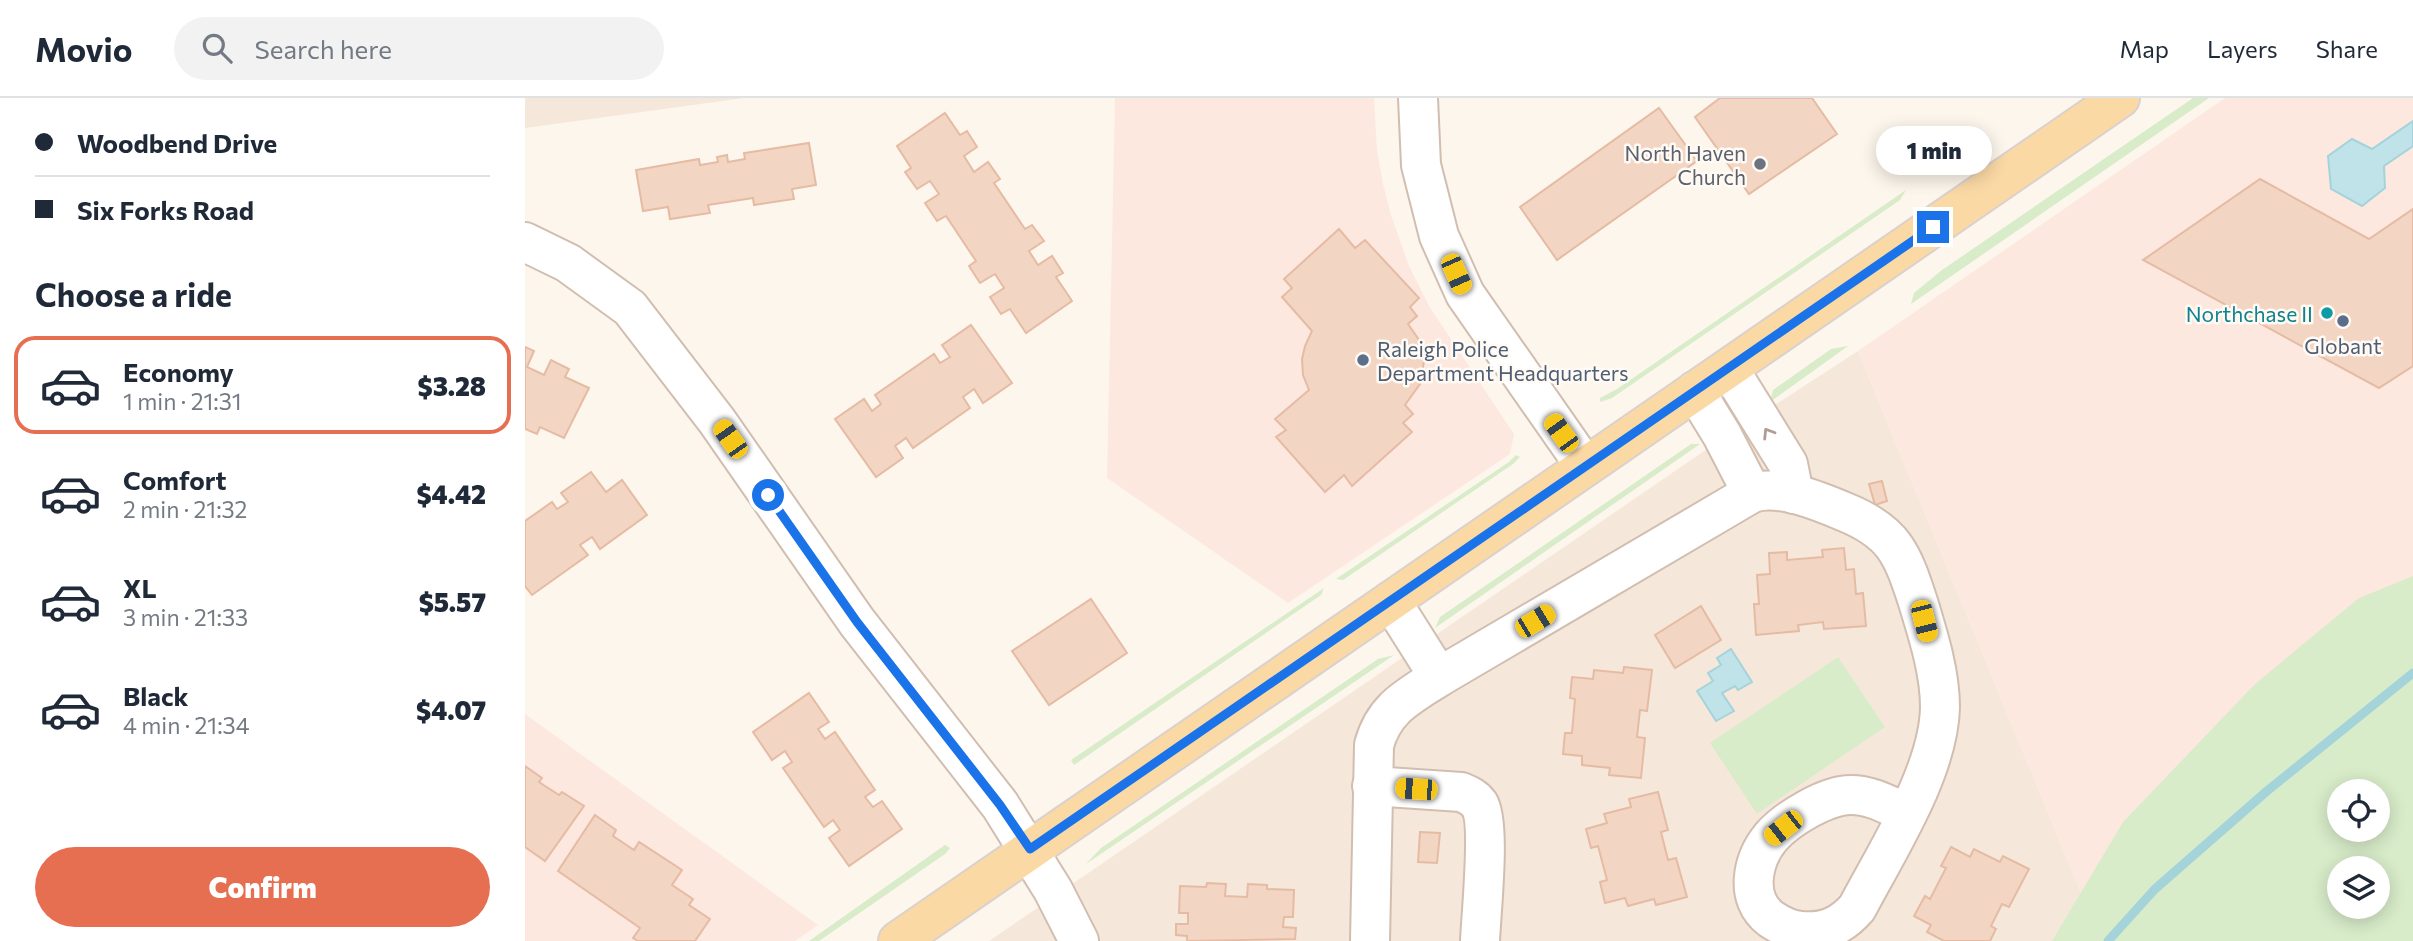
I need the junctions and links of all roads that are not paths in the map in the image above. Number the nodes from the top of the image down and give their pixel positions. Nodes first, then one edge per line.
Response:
1 (1418, 98) edge
2 (2120, 98) edge
3 (525, 242) edge
4 (1729, 369) junction
5 (1695, 391) junction
6 (1585, 466) junction
7 (1752, 493) junction
8 (1794, 495) junction
9 (1391, 601) junction
10 (1439, 677) junction
11 (1372, 786) junction
12 (1906, 813) dead end
13 (1030, 849) junction
14 (898, 941) edge
15 (1079, 941) edge
16 (1370, 941) edge
17 (1481, 941) edge

1 - 6 street
2 - 4 main road
3 - 13 street
4 - 5 main road
8 -> 4 street
5 - 6 main road
5 - 7 street
6 - 9 main road
7 - 8 street
7 - 10 street
8 - 12 street
9 - 10 street
9 - 13 main road
10 - 11 street
11 - 16 street
11 - 17 street
13 - 14 main road
13 - 15 street

